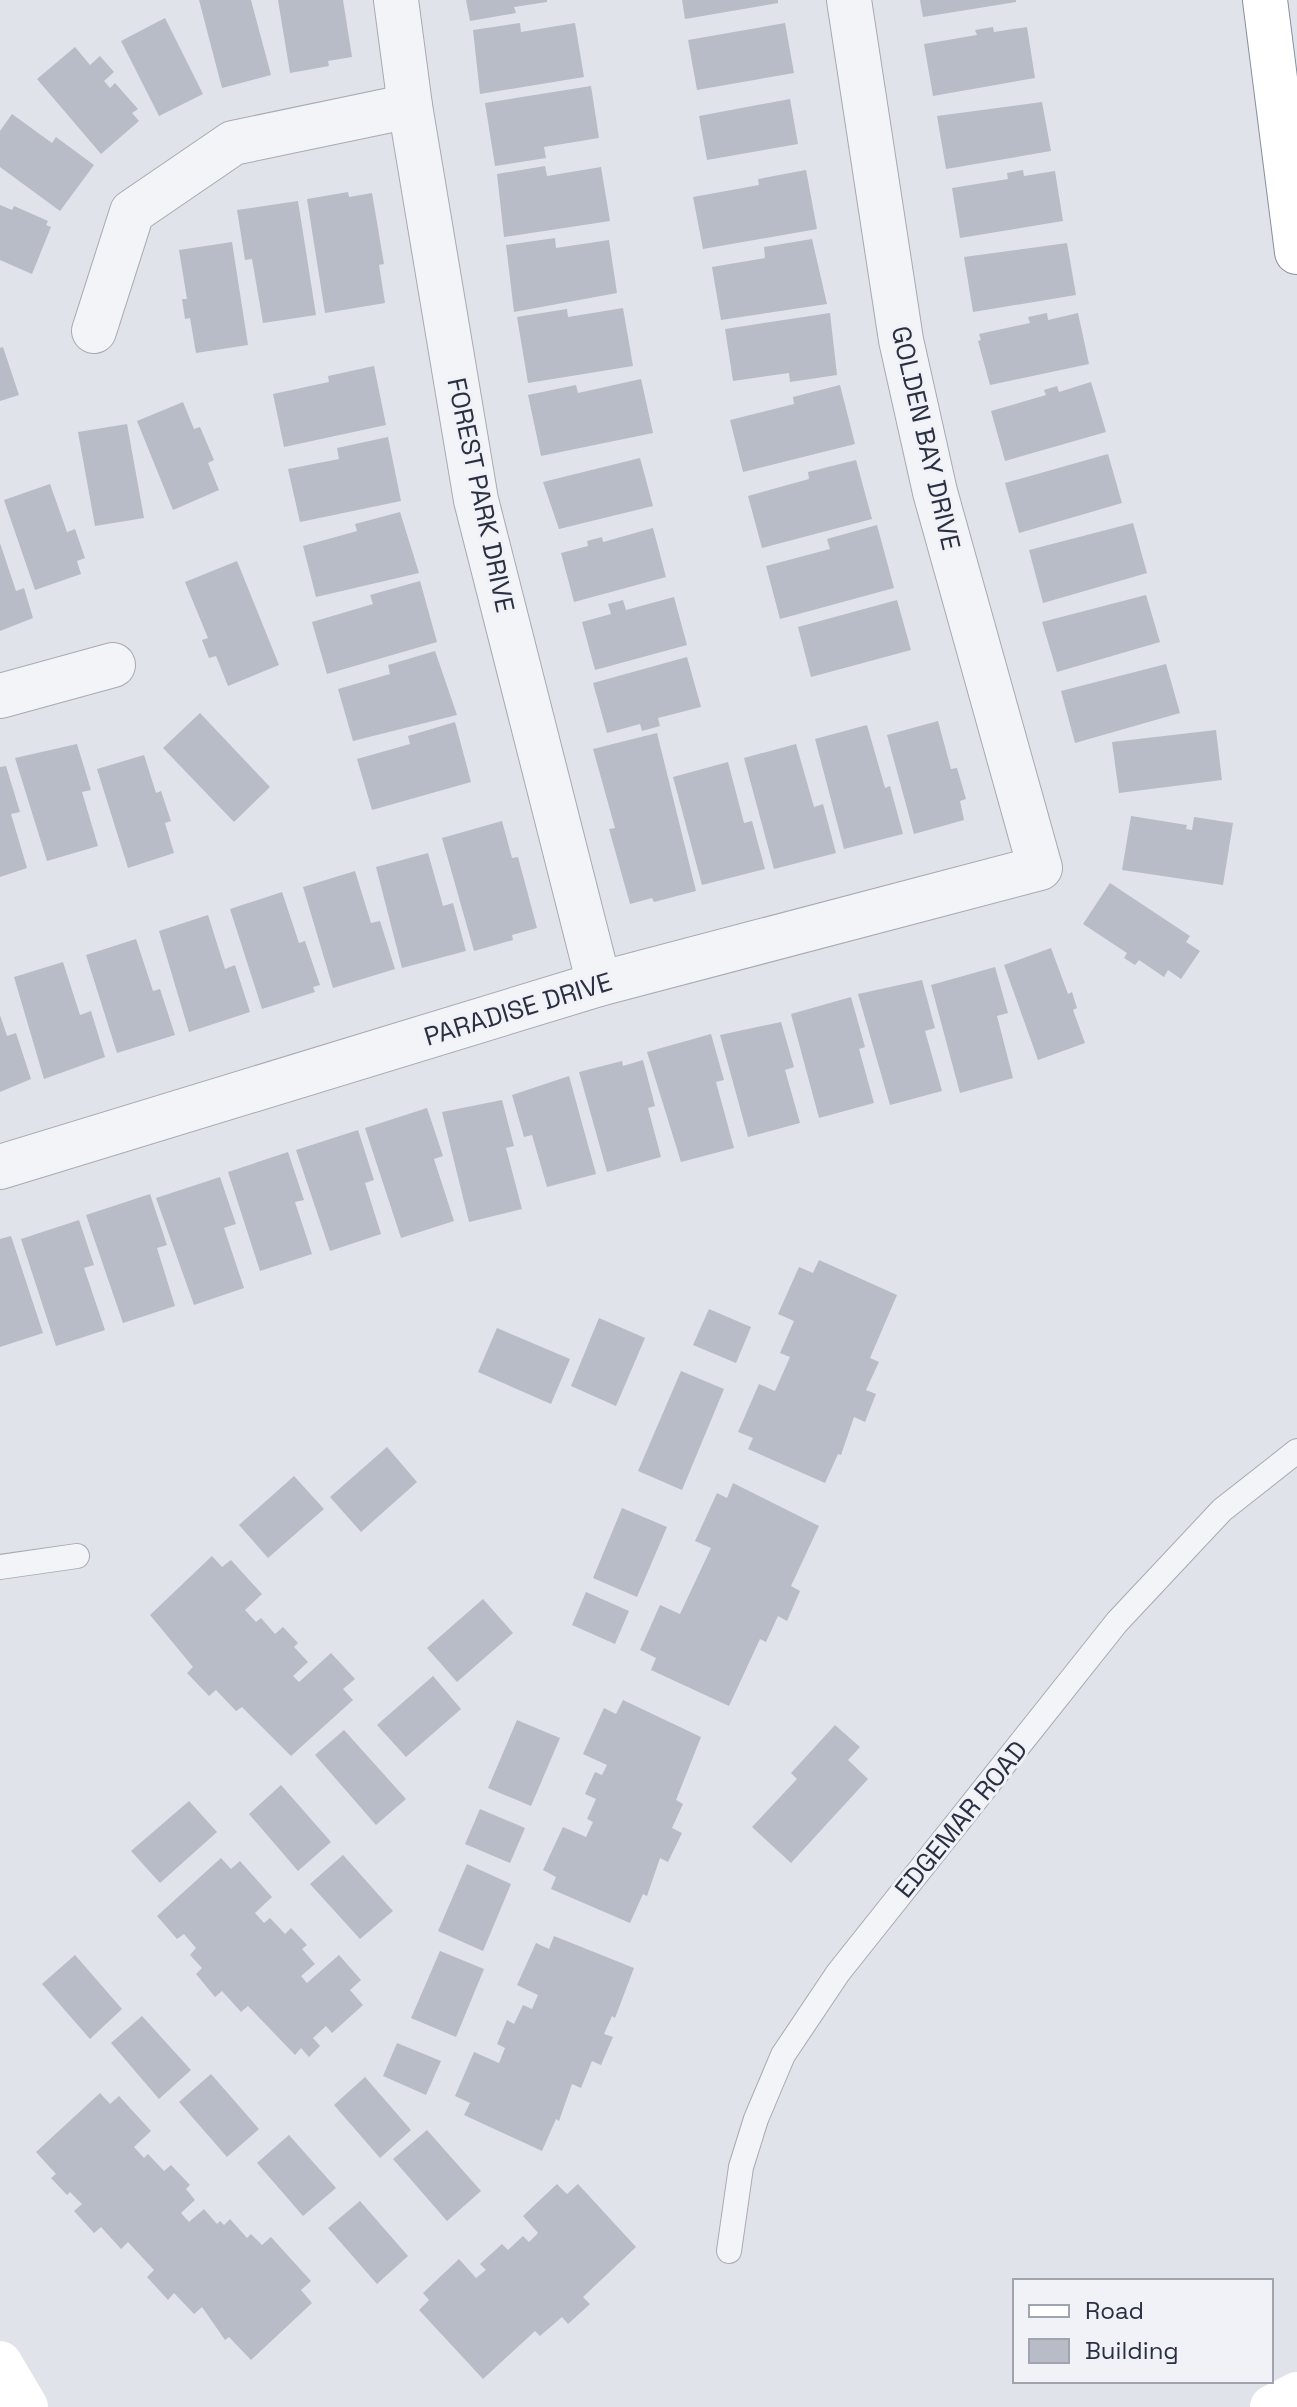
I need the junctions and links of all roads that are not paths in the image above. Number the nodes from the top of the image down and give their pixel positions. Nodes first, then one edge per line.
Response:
1 (396, 0) edge
2 (849, 0) edge
3 (1265, 0) edge
4 (410, 106) junction
5 (1297, 252) edge
6 (94, 331) dead end
7 (113, 665) dead end
8 (0, 696) edge
9 (1040, 868) joint
10 (599, 984) junction
11 (0, 1167) edge
12 (1297, 1451) edge
13 (77, 1556) dead end
14 (0, 1567) edge
15 (729, 2251) dead end
16 (0, 2363) edge
17 (1297, 2394) edge
18 (26, 2407) edge
19 (1272, 2407) edge

1 - 4 street, FOREST PARK DRIVE
2 - 9 street, GOLDEN BAY DRIVE
3 - 5 main road
4 - 6 street
4 - 10 street, FOREST PARK DRIVE
7 - 8 street
9 - 10 street, PARADISE DRIVE
10 - 11 street, PARADISE DRIVE
12 - 15 lane, EDGEMAR ROAD
13 - 14 lane
16 - 18 main road
17 - 19 main road

